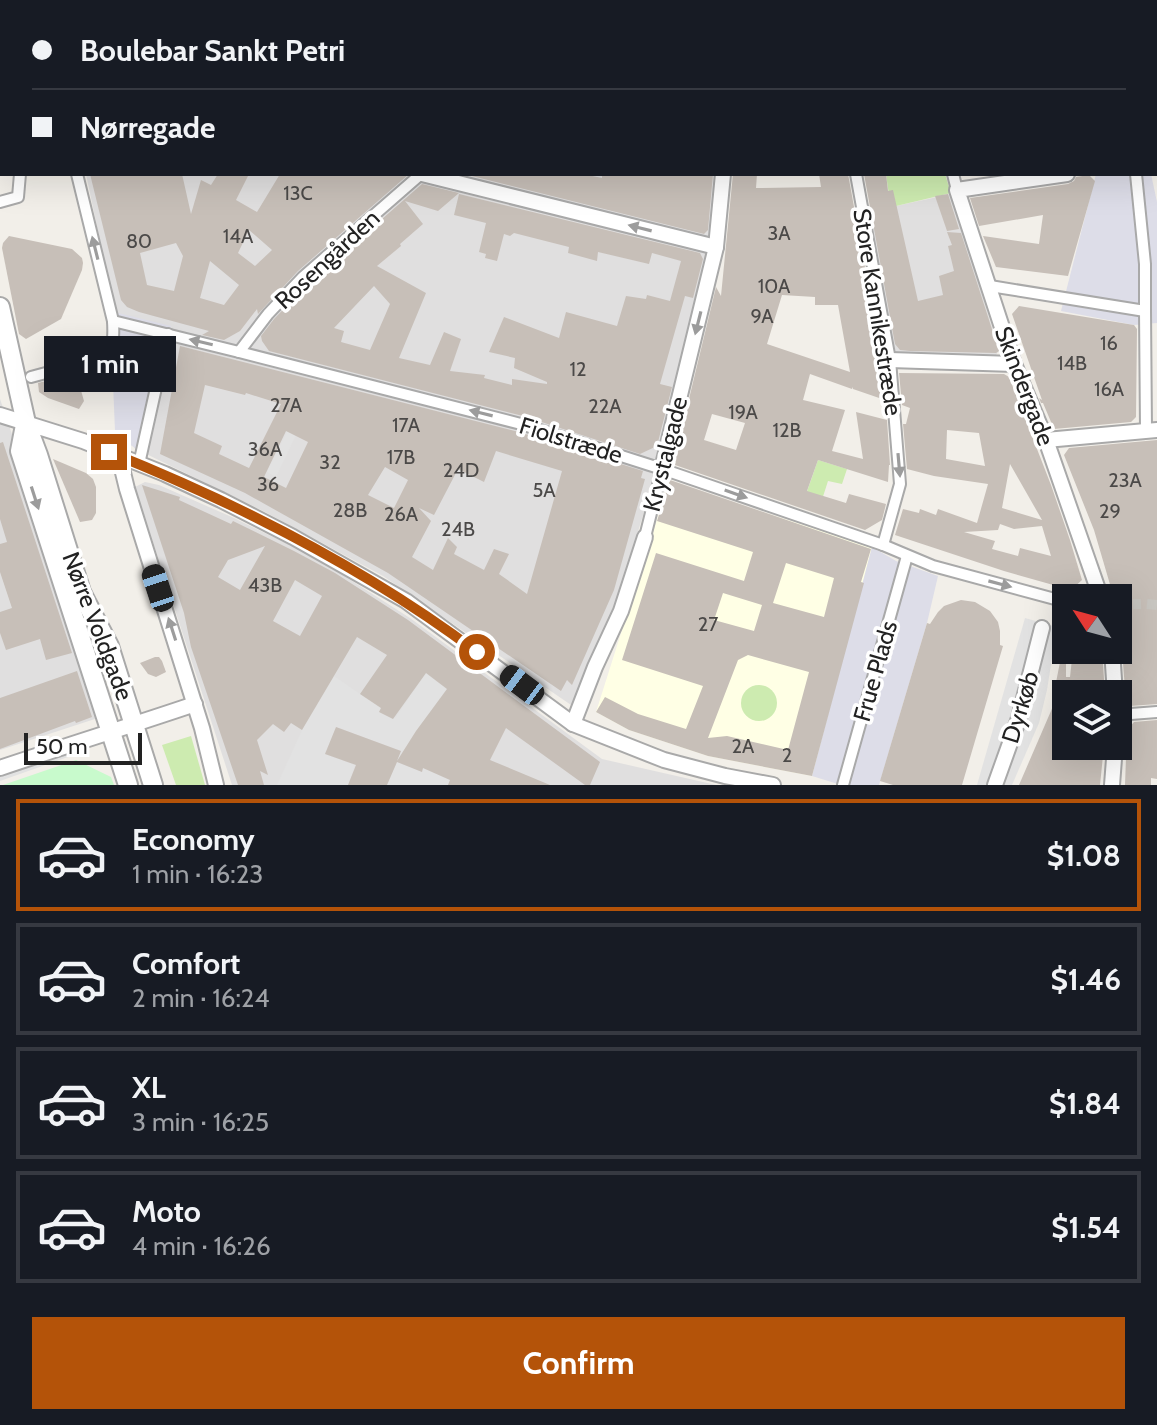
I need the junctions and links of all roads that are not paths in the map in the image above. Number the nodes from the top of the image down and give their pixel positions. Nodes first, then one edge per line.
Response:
1 (20, 176) edge
2 (77, 176) edge
3 (420, 176) edge
4 (430, 176) edge
5 (723, 176) edge
6 (856, 176) edge
7 (954, 176) edge
8 (1053, 176) edge
9 (1136, 176) edge
10 (957, 190) junction
11 (0, 202) edge
12 (716, 247) junction
13 (990, 286) junction
14 (0, 307) edge
15 (1145, 311) junction
16 (113, 321) junction
17 (168, 334) junction
18 (239, 352) junction
19 (890, 360) junction
20 (1014, 364) junction
21 (31, 377) dead end
22 (0, 415) edge
23 (26, 423) junction
24 (1152, 430) edge
25 (1046, 440) junction
26 (119, 456) junction
27 (139, 464) junction
28 (662, 469) junction
29 (645, 537) joint
30 (883, 545) junction
31 (907, 556) junction
32 (1096, 584) edge
33 (1052, 598) edge
34 (1042, 628) dead end
35 (195, 704) junction
36 (1157, 712) edge
37 (1132, 714) edge
38 (573, 724) junction
39 (134, 725) junction
40 (110, 731) junction
41 (1114, 760) edge
42 (0, 768) edge
43 (724, 780) edge
44 (128, 785) edge
45 (153, 785) edge
46 (216, 785) edge
47 (773, 785) edge
48 (843, 785) edge
49 (995, 785) edge
50 (1112, 785) edge

1 - 11 street
16 -> 2 street
3 - 18 street, Rosengården
12 -> 4 street
5 - 12 street, Krystalgade
6 - 19 street, Store Kannikestræde
7 - 10 street, Skindergade
8 - 10 street
9 - 15 street
10 - 13 street, Skindergade
12 -> 28 street, Krystalgade
13 - 15 street
13 - 20 street, Skindergade
14 - 23 street, Nørre Voldgade
15 - 24 street
16 - 17 street, Fiolstræde
16 - 21 street
18 -> 17 street, Fiolstræde
17 - 27 street
28 -> 18 street, Fiolstræde
19 - 20 street
19 -> 30 street, Store Kannikestræde
20 - 25 street, Skindergade
22 - 23 street
23 - 26 street
23 - 39 street, Nørre Voldgade
23 -> 40 street, Nørre Voldgade
24 - 25 street
25 - 32 street, Skindergade
26 - 27 street
35 -> 26 street
27 - 38 street
28 - 29 street, Krystalgade
28 -> 30 street, Fiolstræde
29 - 38 street, Krystalgade
30 - 31 street, Fiolstræde
31 -> 33 street, Fiolstræde
31 - 48 street, Frue Plads
34 - 49 street, Dyrkøb
35 - 39 street
35 - 46 street
36 - 37 street
38 - 43 street
39 - 40 street
39 - 45 street, Nørre Voldgade
40 - 42 street
40 - 44 street, Nørre Voldgade
41 - 50 street
43 - 47 street

